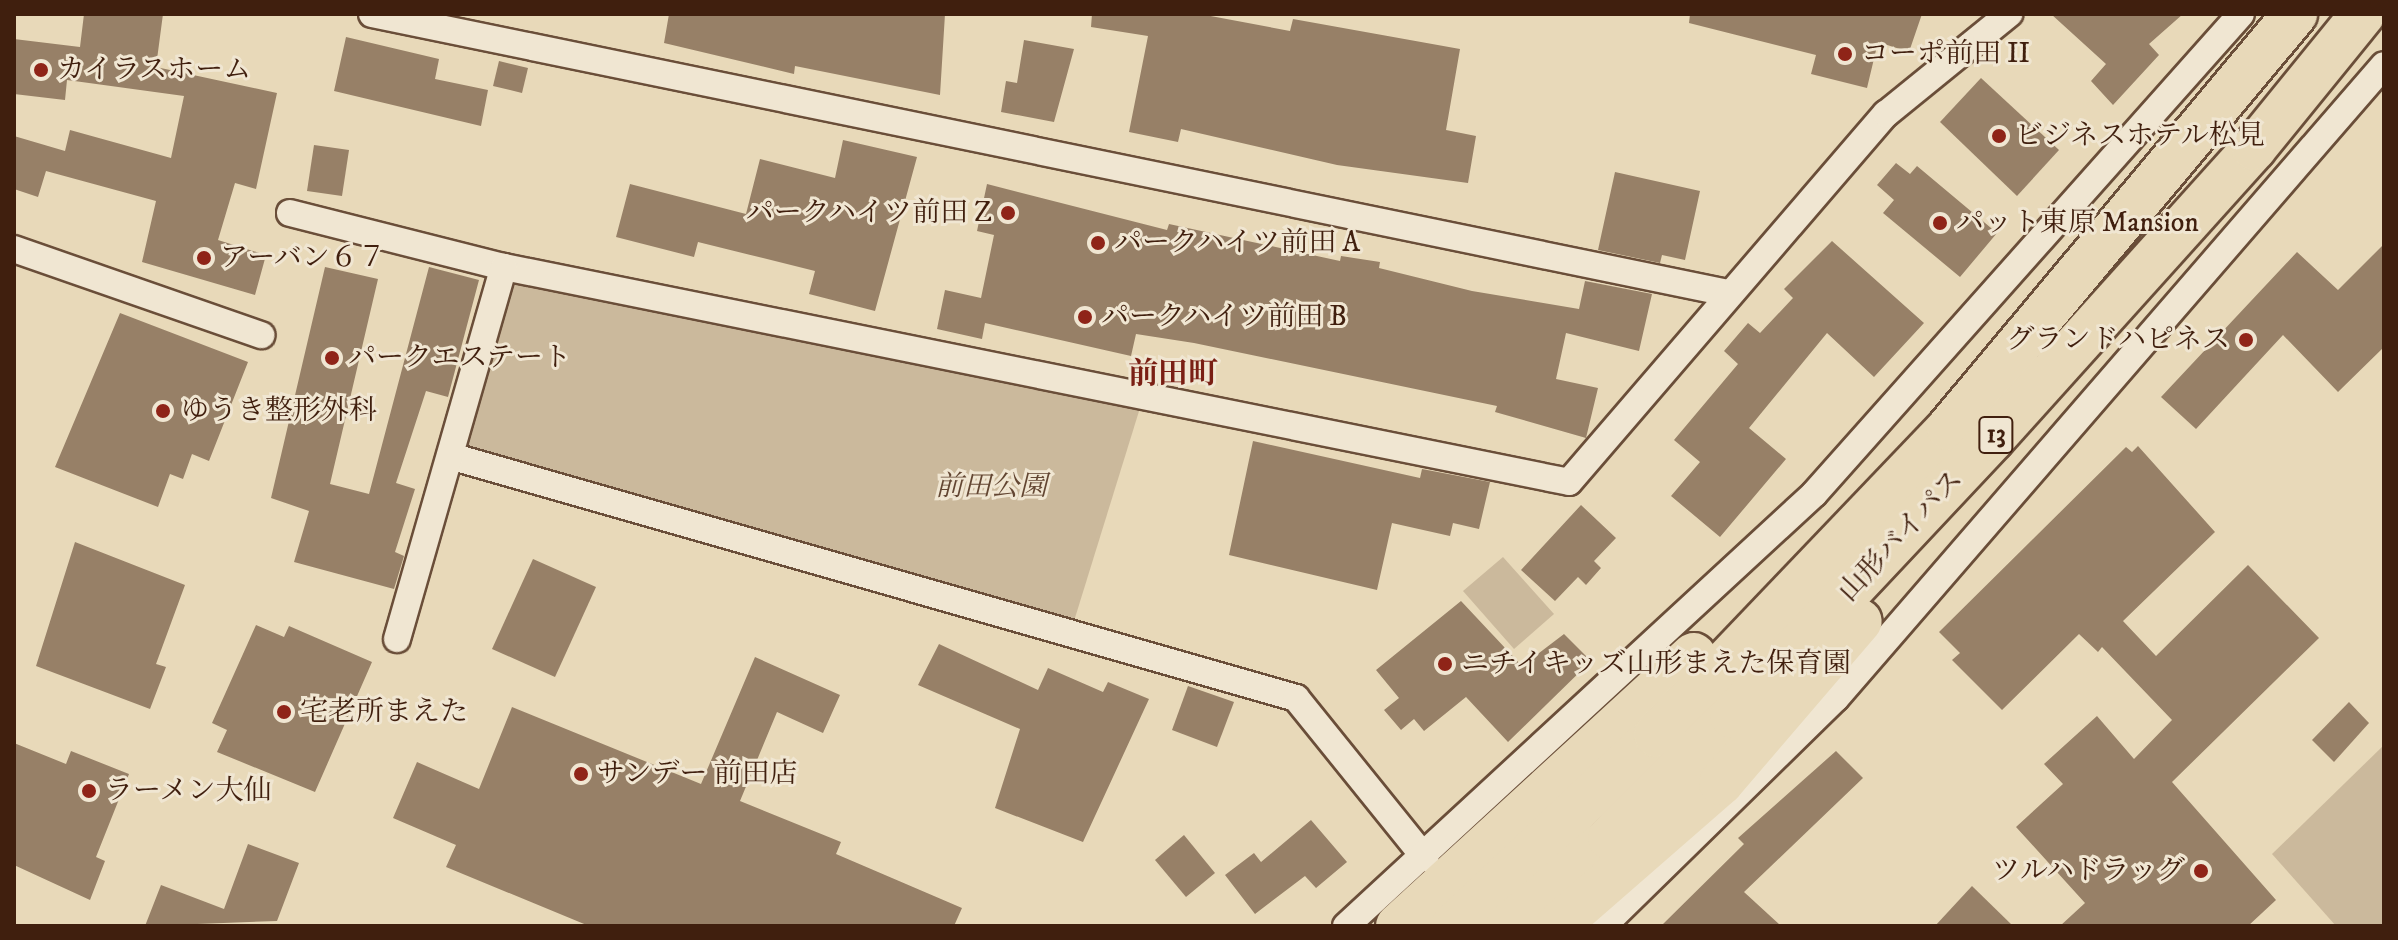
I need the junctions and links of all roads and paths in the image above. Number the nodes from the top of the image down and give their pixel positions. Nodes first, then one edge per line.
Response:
1 (372, 14) edge
2 (2009, 14) edge
3 (2241, 14) edge
4 (2295, 14) edge
5 (2363, 14) edge
6 (2384, 65) edge
7 (290, 213) dead end
8 (14, 249) edge
9 (504, 267) junction
10 (1727, 293) junction
11 (261, 335) dead end
12 (1949, 428) junction
13 (1993, 438) junction
14 (450, 456) junction
15 (397, 639) dead end
16 (1425, 858) junction
17 (1346, 926) edge
18 (1398, 926) edge
19 (1453, 926) edge
20 (1508, 926) edge
21 (1557, 926) edge
22 (1603, 926) edge

1 - 10 street
2 - 10 street
3 - 16 street
4 - 12 highway, 山形バイパス / 13
5 - 13 highway, 山形バイパス / 13
6 - 22 street
7 - 9 street
8 - 11 street
9 - 10 street
9 - 14 street
12 - 18 highway
12 - 19 highway, 山形バイパス / 13
13 - 20 highway, 山形バイパス / 13
13 - 21 highway
14 - 15 street
14 - 16 street
16 - 17 street

